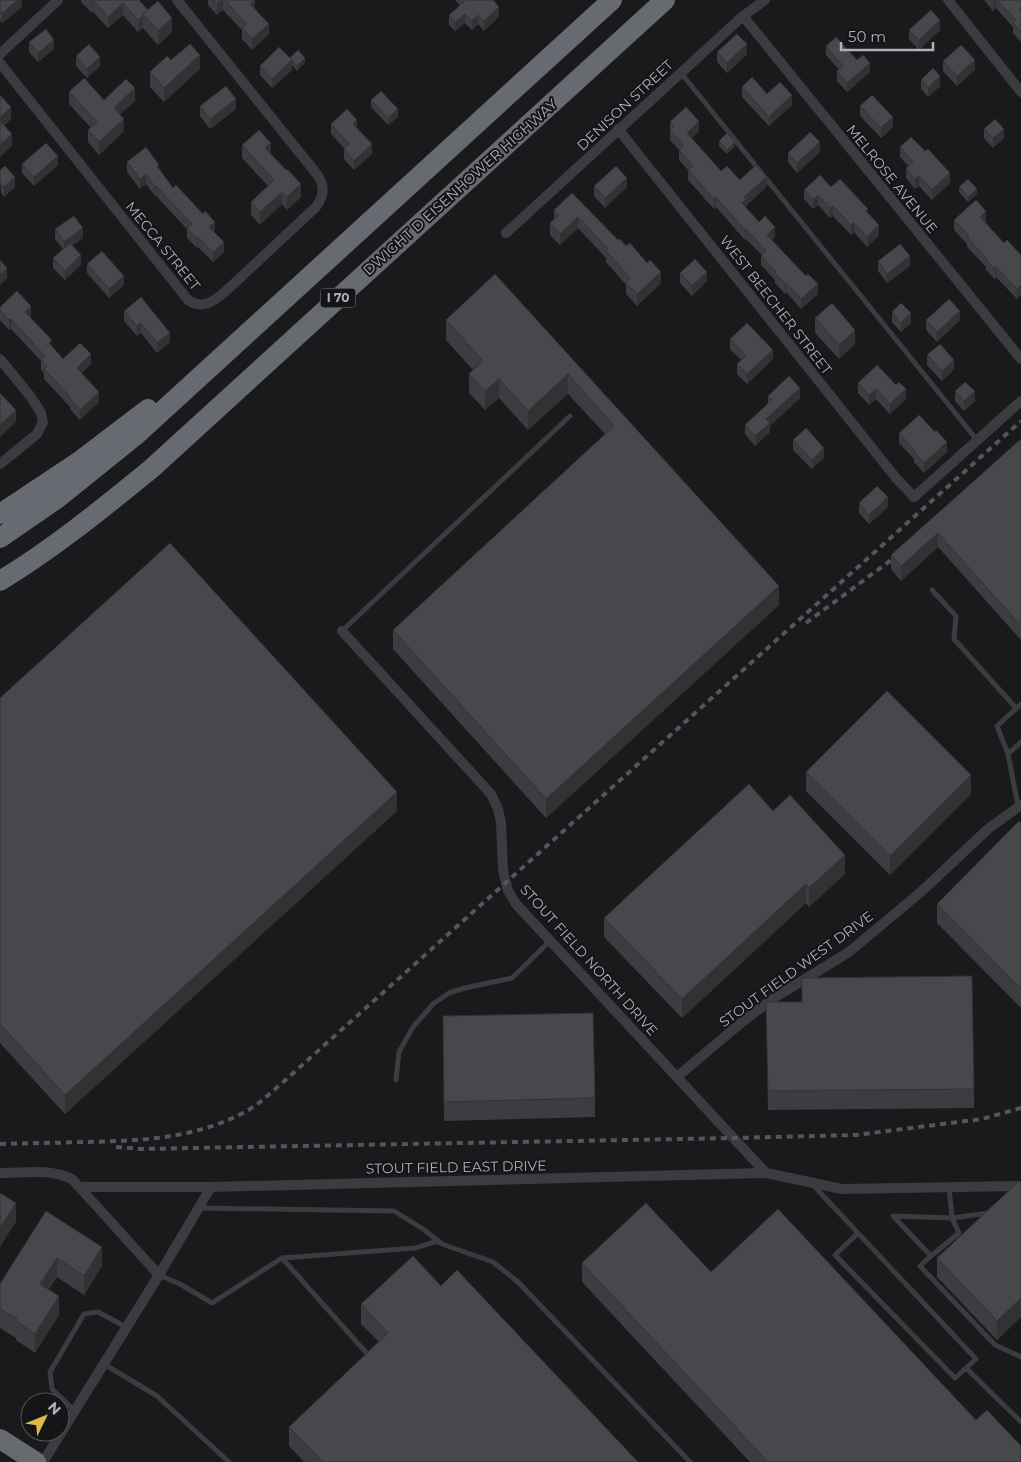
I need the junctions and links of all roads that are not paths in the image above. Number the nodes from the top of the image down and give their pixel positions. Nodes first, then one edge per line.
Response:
1 (58, 0) edge
2 (177, 0) edge
3 (612, 0) edge
4 (665, 0) edge
5 (765, 0) edge
6 (948, 0) edge
7 (743, 16) junction
8 (0, 54) edge
9 (0, 64) edge
10 (680, 73) junction
11 (1021, 92) edge
12 (618, 129) junction
13 (506, 233) dead end
14 (225, 354) junction
15 (0, 359) edge
16 (1021, 359) edge
17 (1021, 401) edge
18 (570, 416) dead end
19 (977, 440) junction
20 (0, 464) edge
21 (0, 514) edge
22 (0, 538) edge
23 (0, 581) edge
24 (932, 590) dead end
25 (342, 630) joint
26 (1019, 706) edge
27 (1021, 742) edge
28 (1008, 754) junction
29 (1020, 806) edge
30 (551, 941) junction
31 (677, 1077) junction
32 (396, 1080) dead end
33 (0, 1173) edge
34 (766, 1173) junction
35 (811, 1182) junction
36 (1021, 1186) edge
37 (80, 1187) junction
38 (211, 1187) junction
39 (949, 1187) junction
40 (199, 1208) junction
41 (997, 1212) edge
42 (952, 1218) junction
43 (858, 1233) junction
44 (438, 1241) junction
45 (931, 1256) junction
46 (282, 1258) junction
47 (159, 1275) junction
48 (127, 1328) junction
49 (370, 1357) edge
50 (1021, 1357) edge
51 (104, 1364) junction
52 (966, 1368) junction
53 (75, 1411) junction
54 (1021, 1422) edge
55 (0, 1439) edge
56 (36, 1462) edge
57 (43, 1462) edge
58 (229, 1462) edge
59 (690, 1462) edge

1 - 8 street
2 - 9 street, MECCA STREET
3 - 14 highway, I 70
4 - 23 highway, DWIGHT D EISENHOWER HIGHWAY / I 70
5 - 7 street, DENISON STREET
6 - 11 street
7 - 10 street, DENISON STREET
7 - 16 street, MELROSE AVENUE
10 - 12 street, DENISON STREET
10 - 19 lane
12 - 13 street, DENISON STREET
12 - 19 street, WEST BEECHER STREET
14 - 21 highway
14 - 22 highway, I 70
15 - 20 street
17 - 19 street
18 - 25 lane
24 - 26 lane
25 - 30 street, STOUT FIELD NORTH DRIVE
26 - 28 lane
27 - 28 lane
28 - 29 lane
29 - 31 street, STOUT FIELD WEST DRIVE
30 - 31 street, STOUT FIELD NORTH DRIVE
30 - 32 lane
31 - 34 street, STOUT FIELD NORTH DRIVE
33 - 37 street
34 - 35 street, STOUT FIELD EAST DRIVE
34 - 38 street, STOUT FIELD EAST DRIVE
35 - 39 street, STOUT FIELD EAST DRIVE
35 - 43 lane
36 - 39 street, STOUT FIELD EAST DRIVE
37 - 38 street, STOUT FIELD EAST DRIVE
37 - 47 street
38 - 40 street
39 - 42 lane
40 - 44 lane
40 - 47 street
41 - 42 lane
42 - 45 lane
42 - 45 lane
43 - 52 lane
43 - 52 lane
44 - 46 lane
44 - 59 lane
45 - 50 lane
46 - 47 lane
46 - 49 lane
47 - 48 street
48 - 51 street
48 - 53 lane
51 - 53 street
51 - 58 lane
52 - 54 lane
53 - 57 street
55 - 56 highway

